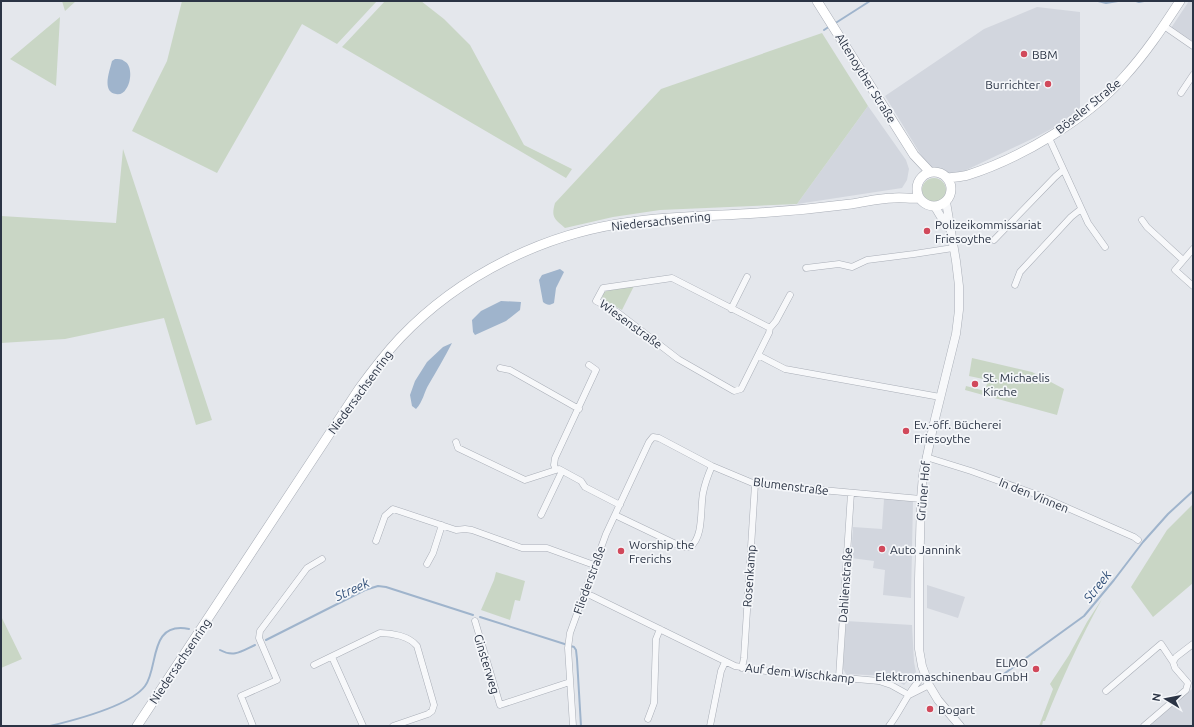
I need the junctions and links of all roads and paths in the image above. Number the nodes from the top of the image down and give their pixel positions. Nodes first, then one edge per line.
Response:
1 (817, 1) edge
2 (1180, 1) edge
3 (1164, 26) junction
4 (1193, 46) edge
5 (1193, 75) edge
6 (1181, 93) dead end
7 (1049, 138) junction
8 (914, 155) junction
9 (1063, 170) junction
10 (930, 172) junction
11 (967, 176) junction
12 (921, 178) junction
13 (947, 178) junction
14 (916, 188) junction
15 (951, 188) junction
16 (893, 198) junction
17 (918, 198) junction
18 (946, 202) junction
19 (936, 207) junction
20 (1081, 209) junction
21 (1142, 220) dead end
22 (950, 231) junction
23 (994, 240) dead end
24 (1105, 247) dead end
25 (953, 248) junction
26 (1193, 249) edge
27 (1183, 260) junction
28 (806, 268) dead end
29 (747, 277) dead end
30 (1015, 285) dead end
31 (1193, 286) edge
32 (790, 295) dead end
33 (731, 308) junction
34 (770, 328) junction
35 (758, 355) junction
36 (589, 365) dead end
37 (500, 368) dead end
38 (940, 397) junction
39 (579, 409) junction
40 (456, 442) dead end
41 (648, 442) joint
42 (926, 457) junction
43 (712, 466) junction
44 (559, 470) junction
45 (755, 484) junction
46 (851, 493) junction
47 (921, 499) junction
48 (620, 505) junction
49 (541, 514) dead end
50 (615, 515) junction
51 (442, 525) junction
52 (1138, 540) dead end
53 (376, 541) dead end
54 (322, 559) dead end
55 (427, 564) dead end
56 (594, 565) junction
57 (584, 593) junction
58 (475, 621) dead end
59 (660, 629) junction
60 (1193, 644) edge
61 (332, 657) junction
62 (725, 662) junction
63 (1173, 662) junction
64 (314, 665) dead end
65 (742, 668) junction
66 (924, 676) junction
67 (839, 677) junction
68 (570, 682) junction
69 (929, 685) junction
70 (1106, 691) dead end
71 (909, 695) junction
72 (648, 719) dead end
73 (137, 726) edge
74 (253, 726) edge
75 (363, 726) edge
76 (393, 726) edge
77 (573, 726) edge
78 (710, 726) edge
79 (889, 726) edge
80 (960, 726) edge
81 (1144, 726) edge

1 - 8 main road, Altenoyther Straße
2 - 3 main road, Böseler Straße
3 - 4 street
3 - 7 main road, Böseler Straße
5 - 6 street
7 - 9 street
7 - 11 main road, Böseler Straße
8 - 10 main road, Altenoyther Straße
8 - 12 main road, Altenoyther Straße
9 - 20 street
9 - 23 street
10 - 12 main road
10 - 13 main road
11 - 13 main road, Böseler Straße
11 - 15 main road, Böseler Straße
12 - 14 main road
13 - 15 main road
14 - 16 main road, Niedersachsenring
14 - 17 main road
15 - 18 main road
16 - 17 main road, Niedersachsenring
16 - 73 main road, Niedersachsenring
17 - 19 main road
18 - 19 main road
18 - 22 street, Grüner Hof
19 - 22 street, Grüner Hof
20 - 24 street
20 - 30 street
21 - 27 street
22 - 25 street, Grüner Hof
25 - 28 street
25 - 38 street, Grüner Hof
26 - 27 street
27 - 31 street
29 - 33 street
32 - 34 street, Wiesenstraße
33 - 34 street, Wiesenstraße
33 - 35 street, Wiesenstraße
34 - 35 street, Wiesenstraße
35 - 38 street
36 - 39 street
37 - 39 street
38 - 42 street, Grüner Hof
39 - 44 street
40 - 44 street
41 - 43 street, Blumenstraße
41 - 48 street, Fliederstraße
42 - 47 street, Grüner Hof
42 - 52 street, In den Vinnen
43 - 45 street, Blumenstraße
43 - 50 street
44 - 48 street
44 - 49 street
45 - 46 street, Blumenstraße
45 - 65 street, Rosenkamp
46 - 47 street, Blumenstraße
46 - 67 street, Dahlienstraße
47 - 66 street, Grüner Hof
48 - 50 street, Fliederstraße
50 - 56 street, Fliederstraße
51 - 53 street
51 - 55 street
51 - 56 street
54 - 74 street
56 - 57 street, Fliederstraße
57 - 59 street, Auf dem Wischkamp
57 - 68 street, Fliederstraße
58 - 68 street, Ginsterweg
59 - 62 street, Auf dem Wischkamp
59 - 72 street
60 - 63 street
61 - 64 street
61 - 75 street
61 - 76 street
62 - 65 street, Auf dem Wischkamp
62 - 78 street
63 - 70 street
63 - 81 street
65 - 67 street, Auf dem Wischkamp
66 - 69 street, Grüner Hof
66 - 71 street
67 - 71 street, Auf dem Wischkamp
68 - 77 street, Fliederstraße
69 - 71 street
69 - 80 street, Grüner Hof
71 - 79 street

